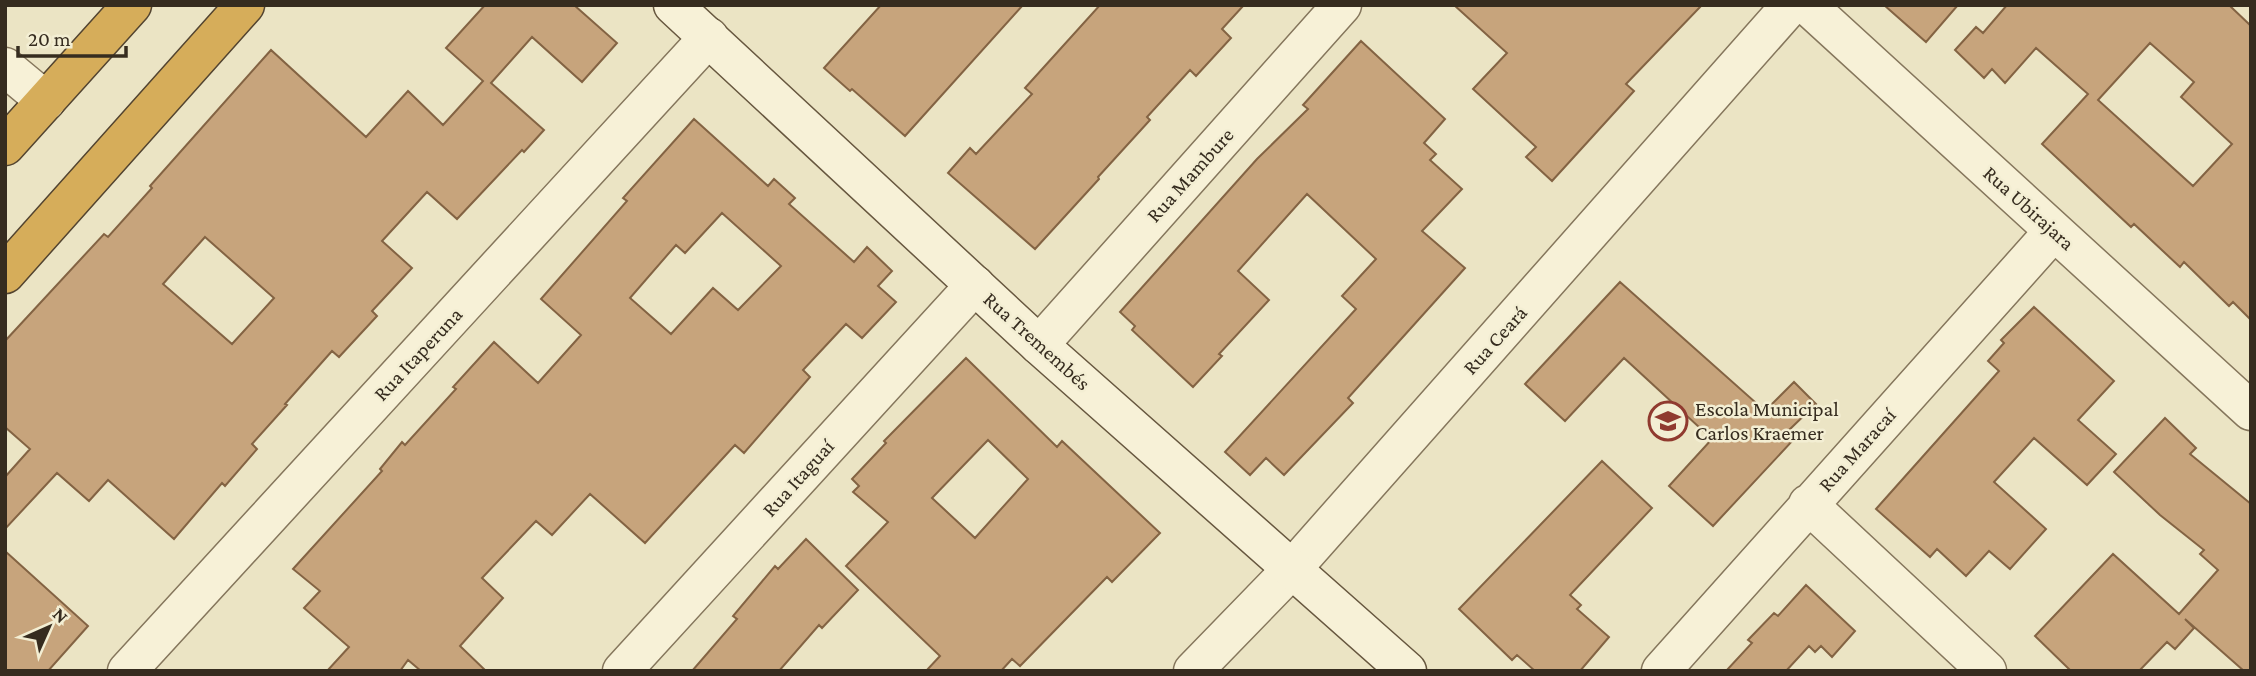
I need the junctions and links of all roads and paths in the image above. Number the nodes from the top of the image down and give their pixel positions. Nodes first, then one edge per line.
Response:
1 (132, 5) edge
2 (245, 5) edge
3 (673, 5) edge
4 (1342, 5) edge
5 (1791, 5) edge
6 (1807, 5) edge
7 (709, 37) junction
8 (5, 67) edge
9 (46, 101) junction
10 (5, 146) edge
11 (2054, 231) junction
12 (5, 274) edge
13 (975, 285) junction
14 (1039, 345) junction
15 (2251, 411) edge
16 (1808, 504) junction
17 (1292, 569) junction
18 (127, 671) edge
19 (622, 671) edge
20 (1193, 671) edge
21 (1406, 671) edge
22 (1661, 671) edge
23 (1987, 671) edge

1 - 9 highway
2 - 12 highway
3 - 7 street, Rua Tremembés
4 - 14 street, Rua Mambure
5 - 17 street, Rua Ceará
6 - 11 street, Rua Ubirajara
7 - 13 street, Rua Tremembés
7 - 18 street, Rua Itaperuna
8 - 9 street
9 - 10 highway
11 - 15 street, Rua Ubirajara
11 - 16 street, Rua Maracaí
13 - 14 street, Rua Tremembés
13 - 19 street, Rua Itaguaí
14 - 17 street, Rua Tremembés
16 - 22 street, Rua Maracaí
16 - 23 street
17 - 20 street, Rua Ceará
17 - 21 street, Rua Tremembés

